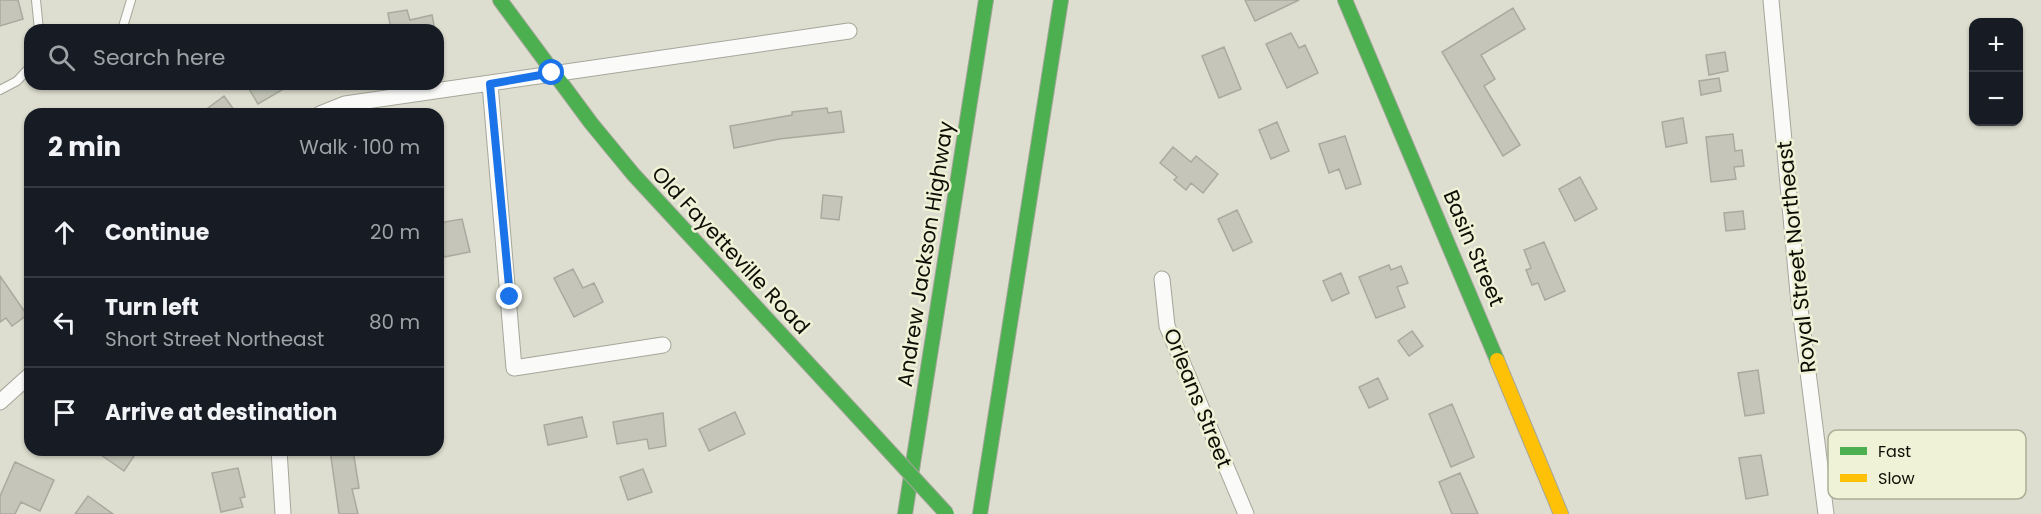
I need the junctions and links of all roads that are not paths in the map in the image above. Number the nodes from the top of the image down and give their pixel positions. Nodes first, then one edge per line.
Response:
1 (36, 0) edge
2 (131, 0) edge
3 (500, 0) edge
4 (986, 0) edge
5 (1061, 0) edge
6 (1345, 0) edge
7 (1771, 0) edge
8 (38, 24) edge
9 (124, 24) edge
10 (849, 31) dead end
11 (24, 73) edge
12 (552, 73) junction
13 (490, 84) junction
14 (0, 90) edge
15 (335, 108) edge
16 (1162, 279) dead end
17 (663, 345) dead end
18 (24, 380) edge
19 (0, 402) edge
20 (279, 456) edge
21 (283, 514) edge
22 (905, 514) edge
23 (947, 514) edge
24 (980, 514) edge
25 (1246, 514) edge
26 (1561, 514) edge
27 (1826, 514) edge

1 - 8 lane
2 - 9 lane
3 - 12 main road, Old Fayetteville Road
4 - 22 main road, Andrew Jackson Highway
5 - 24 main road
6 - 26 main road, Basin Street
7 - 27 street, Royal Street Northeast
10 - 12 street
11 - 14 lane
12 - 13 street
12 - 23 main road, Old Fayetteville Road, bridge
13 - 15 street
13 - 17 street
16 - 25 street, Orleans Street
18 - 19 street
20 - 21 street

